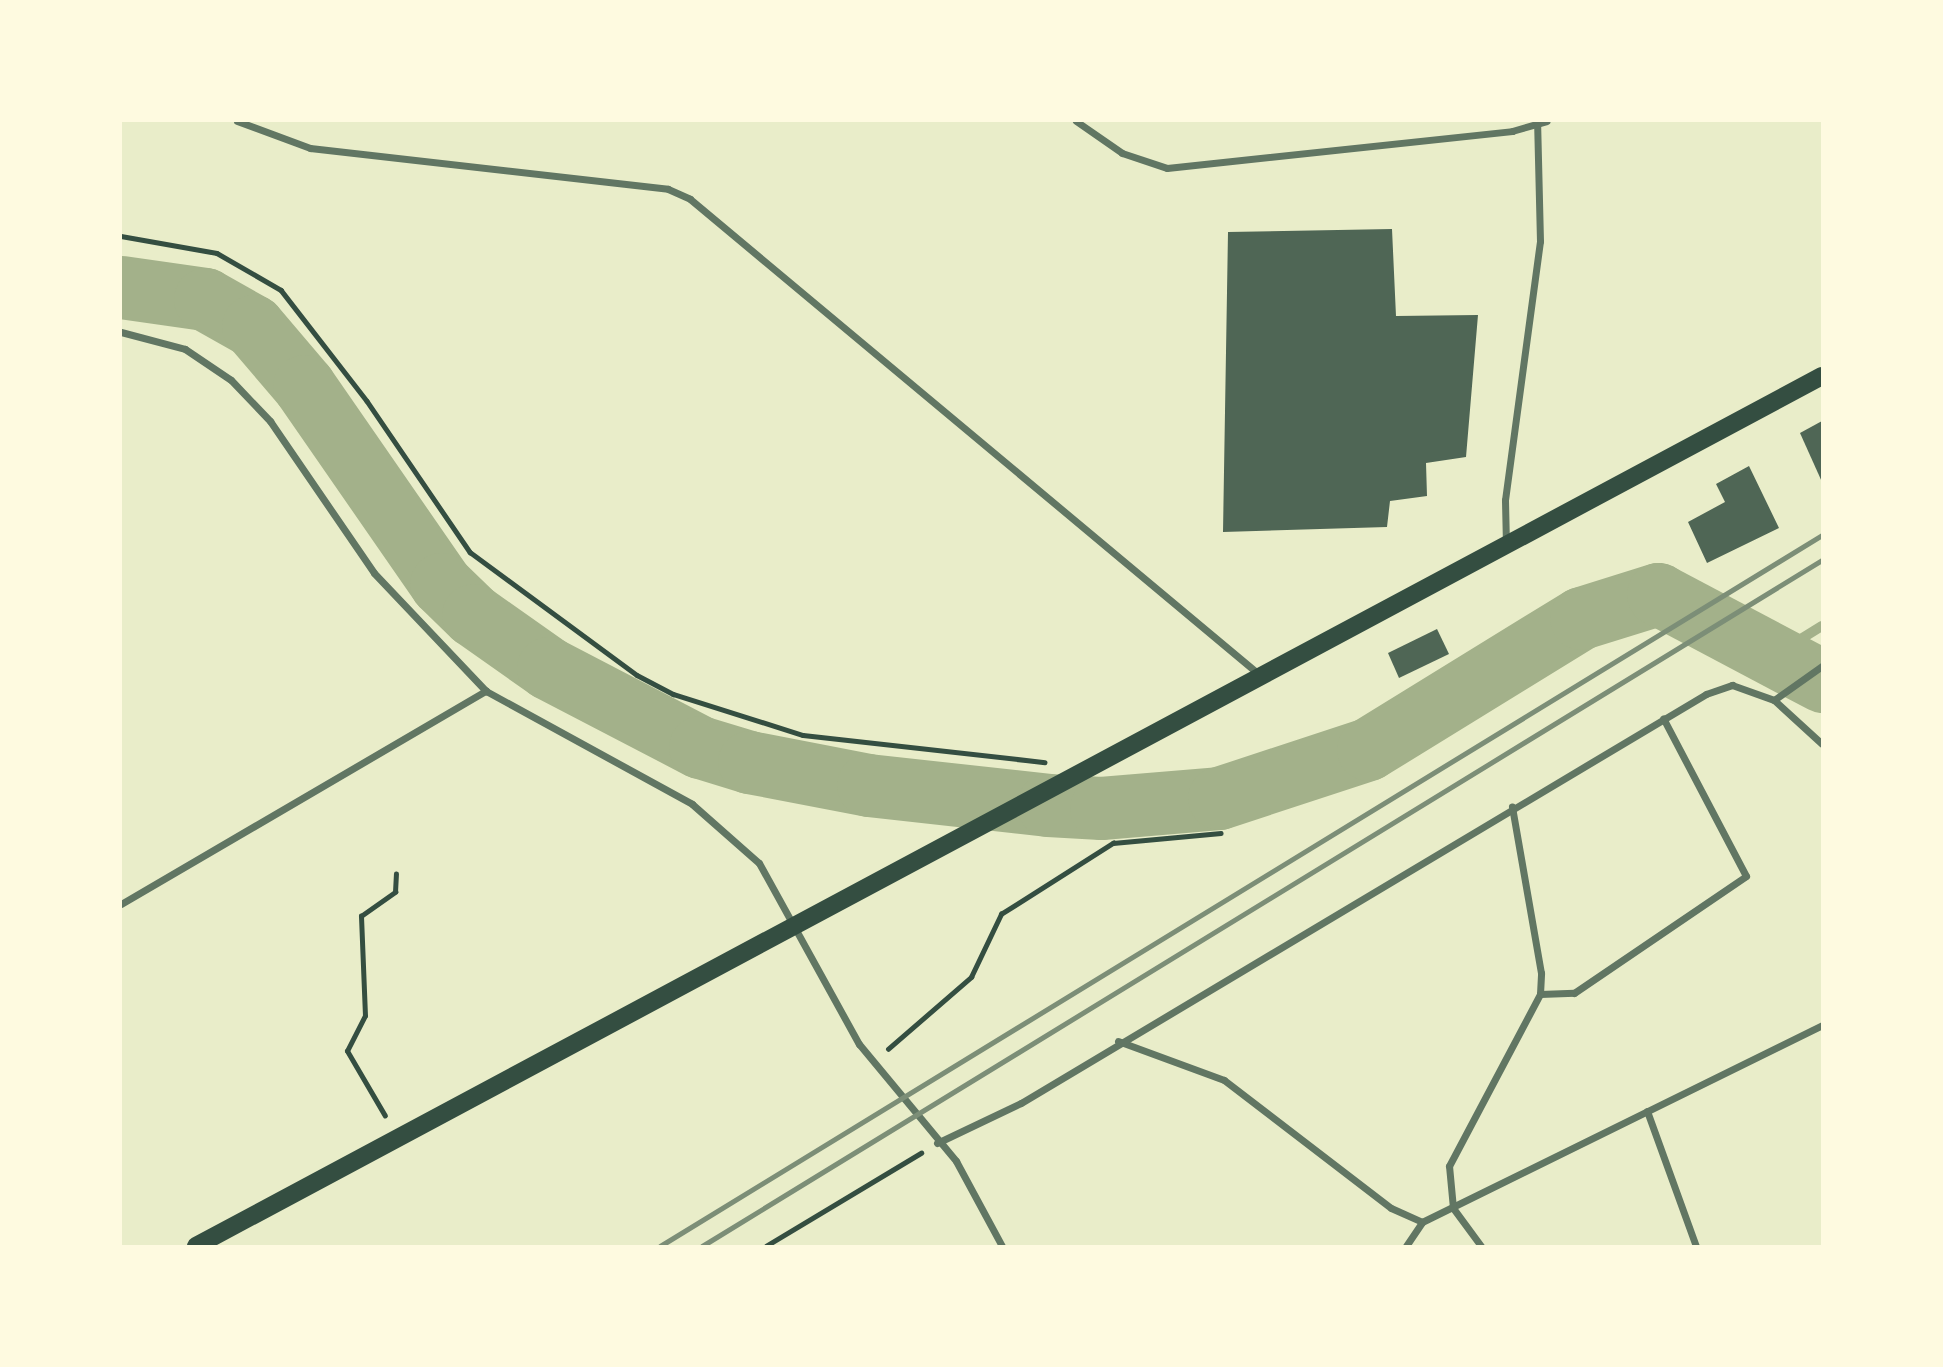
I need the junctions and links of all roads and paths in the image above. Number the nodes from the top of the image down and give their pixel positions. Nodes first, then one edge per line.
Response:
1 (237, 121) edge
2 (1547, 121) edge
3 (1081, 122) edge
4 (1537, 123) edge
5 (121, 236) edge
6 (121, 332) edge
7 (1822, 376) edge
8 (1506, 549) junction
9 (1822, 666) edge
10 (1262, 677) junction
11 (486, 691) junction
12 (1774, 700) junction
13 (1663, 718) junction
14 (1822, 744) edge
15 (1085, 772) junction
16 (1512, 806) junction
17 (1221, 833) dead end
18 (396, 874) dead end
19 (121, 904) edge
20 (795, 930) junction
21 (1540, 994) junction
22 (1822, 1026) edge
23 (1118, 1041) junction
24 (873, 1060) junction
25 (1647, 1111) junction
26 (399, 1139) junction
27 (937, 1143) junction
28 (1453, 1208) junction
29 (1422, 1222) junction
30 (196, 1246) edge
31 (766, 1246) edge
32 (1002, 1246) edge
33 (1406, 1246) edge
34 (1480, 1246) edge
35 (1696, 1246) edge

1 - 10 street
2 - 4 street
3 - 4 street
4 - 8 street
5 - 15 path
6 - 11 street
7 - 8 main road
8 - 10 main road
9 - 12 street
10 - 15 main road
11 - 19 street
11 - 20 street
12 - 13 street
12 - 14 street
13 - 16 street
13 - 21 street
15 - 20 main road
16 - 21 street
16 - 23 street
17 - 24 path
18 - 26 path
20 - 24 street
20 - 26 main road
21 - 28 street
22 - 25 street
23 - 27 street
23 - 29 street
24 - 27 street
25 - 28 street
25 - 35 street
26 - 30 main road
27 - 31 path
27 - 32 street
28 - 29 street
28 - 34 street
29 - 33 street

